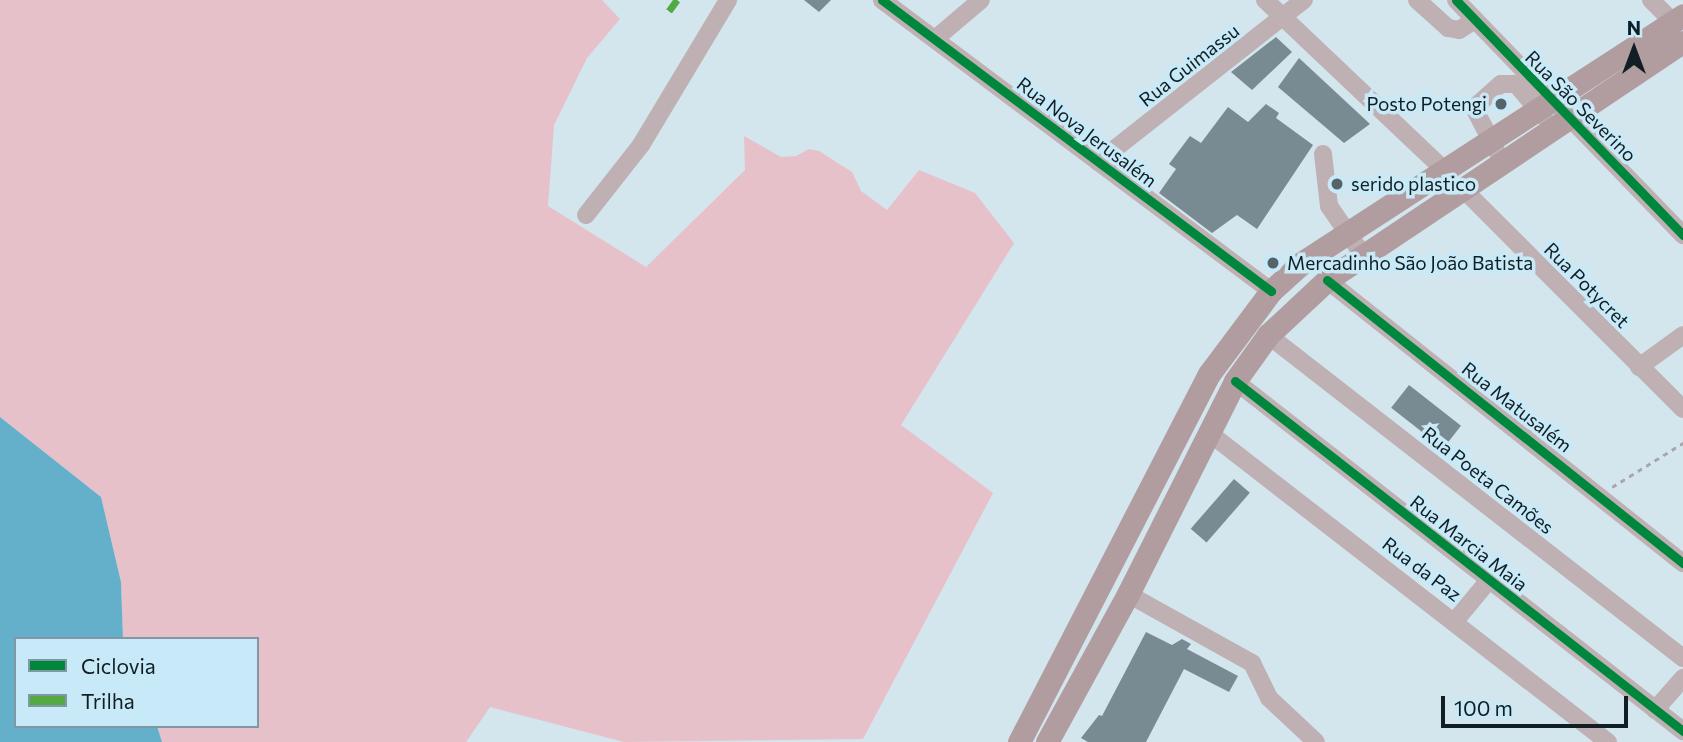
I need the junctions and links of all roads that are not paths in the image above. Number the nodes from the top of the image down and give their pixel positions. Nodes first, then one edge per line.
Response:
1 (728, 0) edge
2 (882, 0) edge
3 (981, 0) edge
4 (1265, 0) edge
5 (1304, 0) edge
6 (1418, 0) edge
7 (1456, 0) edge
8 (1651, 0) edge
9 (1283, 18) junction
10 (1677, 18) edge
11 (1475, 20) junction
12 (935, 39) junction
13 (1683, 42) edge
14 (1553, 114) junction
15 (1498, 151) junction
16 (1323, 154) dead end
17 (1098, 162) junction
18 (1446, 172) junction
19 (1463, 189) junction
20 (586, 215) dead end
21 (1346, 234) junction
22 (1683, 235) edge
23 (1363, 255) junction
24 (1327, 280) junction
25 (1271, 291) junction
26 (1268, 335) junction
27 (1683, 335) edge
28 (1639, 367) junction
29 (1235, 381) junction
30 (1683, 410) edge
31 (1208, 432) junction
32 (1139, 509) junction
33 (1161, 522) junction
34 (1683, 563) edge
35 (1489, 580) junction
36 (1128, 594) junction
37 (1455, 621) junction
38 (1683, 658) edge
39 (1683, 678) edge
40 (1655, 710) junction
41 (1683, 731) edge
42 (1019, 742) edge
43 (1047, 742) edge
44 (1317, 742) edge
45 (1608, 742) edge

1 - 20 street
2 - 12 street, Rua Nova Jerusalém
3 - 12 street
4 - 9 street
5 - 9 street, Rua Guimassu
6 - 11 street
7 - 11 street, Rua São Severino
8 - 10 street
9 - 17 street, Rua Guimassu
9 - 18 street
10 - 14 main road
11 - 14 street, Rua São Severino
12 - 17 street, Rua Nova Jerusalém
13 - 14 main road
14 - 15 main road
14 - 15 street
14 - 22 street, Rua São Severino
15 - 18 main road
15 - 19 main road
16 - 21 street
17 - 25 street, Rua Nova Jerusalém
18 - 21 main road
19 - 23 main road
19 - 28 street, Rua Potycret
21 - 23 street
21 - 25 main road
23 - 24 main road
24 - 26 main road
24 - 34 street, Rua Matusalém
25 - 32 main road
26 - 29 main road
26 - 38 street, Rua Poeta Camões
27 - 28 street
28 - 30 street, Rua Potycret
29 - 31 main road
29 - 35 street, Rua Marcia Maia
31 - 33 main road
31 - 37 street, Rua da Paz
32 - 33 main road
32 - 42 main road
33 - 36 main road
35 - 37 street
35 - 40 street, Rua Marcia Maia
36 - 43 main road
36 - 44 street
37 - 45 street, Rua da Paz
39 - 40 street
40 - 41 street, Rua Marcia Maia

